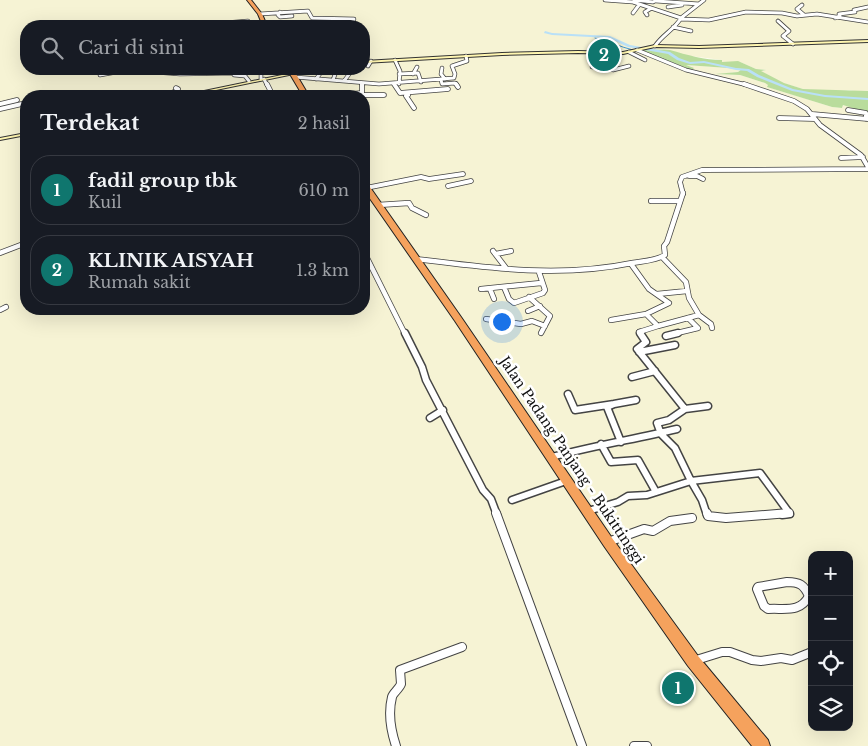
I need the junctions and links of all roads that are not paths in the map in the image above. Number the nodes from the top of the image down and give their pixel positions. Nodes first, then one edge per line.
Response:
1 (249, 0) edge
2 (605, 0) edge
3 (704, 0) edge
4 (633, 1) edge
5 (656, 1) edge
6 (681, 3) junction
7 (699, 4) junction
8 (639, 5) junction
9 (802, 5) dead end
10 (668, 7) dead end
11 (868, 7) edge
12 (650, 9) junction
13 (280, 12) junction
14 (633, 13) dead end
15 (260, 14) junction
16 (647, 15) dead end
17 (804, 15) junction
18 (292, 16) dead end
19 (681, 18) junction
20 (835, 18) junction
21 (262, 20) edge
22 (353, 20) edge
23 (778, 21) dead end
24 (868, 22) edge
25 (673, 27) junction
26 (691, 31) dead end
27 (868, 42) edge
28 (793, 44) junction
29 (656, 46) junction
30 (637, 50) junction
31 (629, 52) junction
32 (466, 56) junction
33 (613, 57) junction
34 (395, 60) junction
35 (645, 60) dead end
36 (371, 61) edge
37 (592, 66) dead end
38 (597, 66) junction
39 (604, 66) junction
40 (629, 66) dead end
41 (417, 67) dead end
42 (442, 68) dead end
43 (399, 74) junction
44 (413, 74) junction
45 (234, 75) edge
46 (262, 75) edge
47 (283, 75) edge
48 (294, 75) edge
49 (301, 75) edge
50 (319, 75) edge
51 (335, 75) edge
52 (348, 75) edge
53 (263, 79) junction
54 (316, 79) junction
55 (333, 80) junction
56 (344, 81) junction
57 (443, 81) junction
58 (248, 82) junction
59 (421, 82) junction
60 (362, 83) junction
61 (410, 83) junction
62 (394, 84) junction
63 (399, 84) junction
64 (458, 87) dead end
65 (176, 88) dead end
66 (439, 89) junction
67 (448, 89) dead end
68 (177, 90) edge
69 (210, 90) edge
70 (269, 90) edge
71 (303, 90) edge
72 (362, 90) edge
73 (414, 91) junction
74 (407, 94) junction
75 (370, 95) edge
76 (384, 95) dead end
77 (17, 100) dead end
78 (0, 104) edge
79 (20, 104) edge
80 (414, 108) dead end
81 (0, 109) edge
82 (848, 110) dead end
83 (812, 114) junction
84 (778, 118) dead end
85 (816, 119) junction
86 (867, 119) edge
87 (20, 135) edge
88 (0, 139) edge
89 (863, 157) junction
90 (841, 158) dead end
91 (868, 168) edge
92 (463, 174) dead end
93 (684, 176) junction
94 (441, 177) junction
95 (703, 179) dead end
96 (471, 181) dead end
97 (370, 186) edge
98 (448, 186) junction
99 (451, 190) dead end
100 (370, 194) edge
101 (651, 201) dead end
102 (680, 201) junction
103 (378, 206) junction
104 (426, 215) dead end
105 (20, 245) edge
106 (511, 251) dead end
107 (0, 253) edge
108 (662, 257) junction
109 (416, 259) junction
110 (370, 264) edge
111 (631, 264) junction
112 (506, 268) junction
113 (539, 272) junction
114 (541, 283) junction
115 (504, 287) junction
116 (482, 289) dead end
117 (490, 289) junction
118 (687, 291) junction
119 (656, 294) junction
120 (529, 297) junction
121 (494, 299) dead end
122 (6, 306) dead end
123 (540, 306) junction
124 (0, 310) edge
125 (528, 311) dead end
126 (646, 314) junction
127 (699, 315) junction
128 (688, 318) junction
129 (486, 319) dead end
130 (611, 320) dead end
131 (668, 324) junction
132 (545, 326) junction
133 (658, 326) junction
134 (712, 328) dead end
135 (541, 333) dead end
136 (678, 333) junction
137 (666, 336) dead end
138 (675, 344) dead end
139 (639, 352) junction
140 (655, 371) junction
141 (632, 377) dead end
142 (568, 394) dead end
143 (636, 400) dead end
144 (614, 404) junction
145 (708, 406) dead end
146 (685, 409) junction
147 (443, 410) junction
148 (430, 418) dead end
149 (677, 429) dead end
150 (661, 434) junction
151 (620, 442) junction
152 (601, 444) junction
153 (552, 457) junction
154 (566, 481) junction
155 (692, 481) junction
156 (656, 492) junction
157 (512, 500) dead end
158 (588, 511) junction
159 (692, 518) dead end
160 (608, 542) junction
161 (810, 599) edge
162 (462, 646) dead end
163 (808, 654) edge
164 (693, 661) junction
165 (396, 746) edge
166 (582, 746) edge
167 (634, 746) edge
168 (647, 746) edge
169 (762, 746) edge

1 - 15 highway
2 - 4 street
3 - 7 street
4 - 5 street
4 - 8 street
5 - 6 street
6 - 7 street
6 - 10 street
7 - 19 street
8 - 12 street
8 - 14 street
9 - 17 street
11 - 20 street
12 - 16 street
12 - 19 street
13 - 15 street
13 - 18 street
13 - 22 street
15 - 21 highway
17 - 19 street
17 - 20 street
19 - 25 street
20 - 24 street
23 - 28 street
25 - 26 street
25 - 29 street
27 - 28 main road
28 - 29 main road
29 - 30 main road
30 - 31 main road
30 - 83 street
31 - 33 main road
31 - 35 street
32 - 33 main road
32 - 34 main road
32 - 57 street
33 - 38 street
33 - 39 street
34 - 36 main road
34 - 43 street
37 - 38 street
38 - 39 street
39 - 40 street
41 - 44 street
42 - 57 street
43 - 44 street
43 - 63 street
44 - 59 street
45 - 58 street
46 - 53 street
47 - 53 main road
48 - 71 highway
49 - 54 street
50 - 54 street
51 - 55 street
52 - 56 street
53 - 58 main road
53 - 70 street
54 - 55 street
55 - 56 street
56 - 60 street
57 - 59 street
57 - 64 street
57 - 66 street
58 - 69 main road
59 - 61 street
60 - 62 street
60 - 72 street
61 - 63 street
61 - 73 street
62 - 63 street
62 - 74 street
65 - 68 street
66 - 67 street
66 - 73 street
73 - 74 street
74 - 80 street
75 - 76 street
77 - 78 street
79 - 81 street
82 - 86 street
83 - 85 street
83 - 86 street
84 - 85 street
85 - 89 street
87 - 88 main road
89 - 90 street
89 - 91 street
91 - 93 street
92 - 94 street
93 - 95 street
93 - 102 street
94 - 97 street
94 - 98 street
96 - 98 street
98 - 99 street
100 - 103 highway, Jalan Padang Panjang - Bukittinggi
101 - 102 street
102 - 108 street
103 - 104 street
103 - 109 highway, Jalan Padang Panjang - Bukittinggi
105 - 107 street
106 - 112 street
108 - 111 street
108 - 118 street
109 - 112 street
109 - 153 highway, Jalan Padang Panjang - Bukittinggi
110 - 147 street
111 - 113 street
111 - 119 street
112 - 113 street
113 - 114 street
114 - 115 street
114 - 120 street
115 - 117 street
115 - 120 street
116 - 117 street
117 - 121 street
118 - 119 street
118 - 127 street
119 - 126 street
120 - 123 street
122 - 124 street
123 - 125 street
123 - 132 street
126 - 130 street
126 - 133 street
127 - 128 street
127 - 134 street
128 - 131 street
128 - 136 street
129 - 132 street
131 - 133 street
131 - 136 street
132 - 135 street
133 - 139 street
136 - 137 street
138 - 139 street
139 - 140 street
140 - 141 street
140 - 146 street
142 - 144 street
143 - 144 street
144 - 151 street
145 - 146 street
146 - 150 street
147 - 148 street
147 - 166 street
149 - 150 street
150 - 151 street
150 - 155 street
151 - 152 street
152 - 153 street
152 - 156 street
153 - 154 highway, Jalan Padang Panjang - Bukittinggi
154 - 157 street
154 - 158 highway, Jalan Padang Panjang - Bukittinggi
155 - 155 street
155 - 156 street
156 - 158 street
158 - 160 highway, Jalan Padang Panjang - Bukittinggi
159 - 160 street
160 - 164 highway, Jalan Padang Panjang - Bukittinggi
161 - 161 street
162 - 165 street
163 - 164 street
164 - 169 highway, Jalan Padang Panjang - Bukittinggi
167 - 168 street

